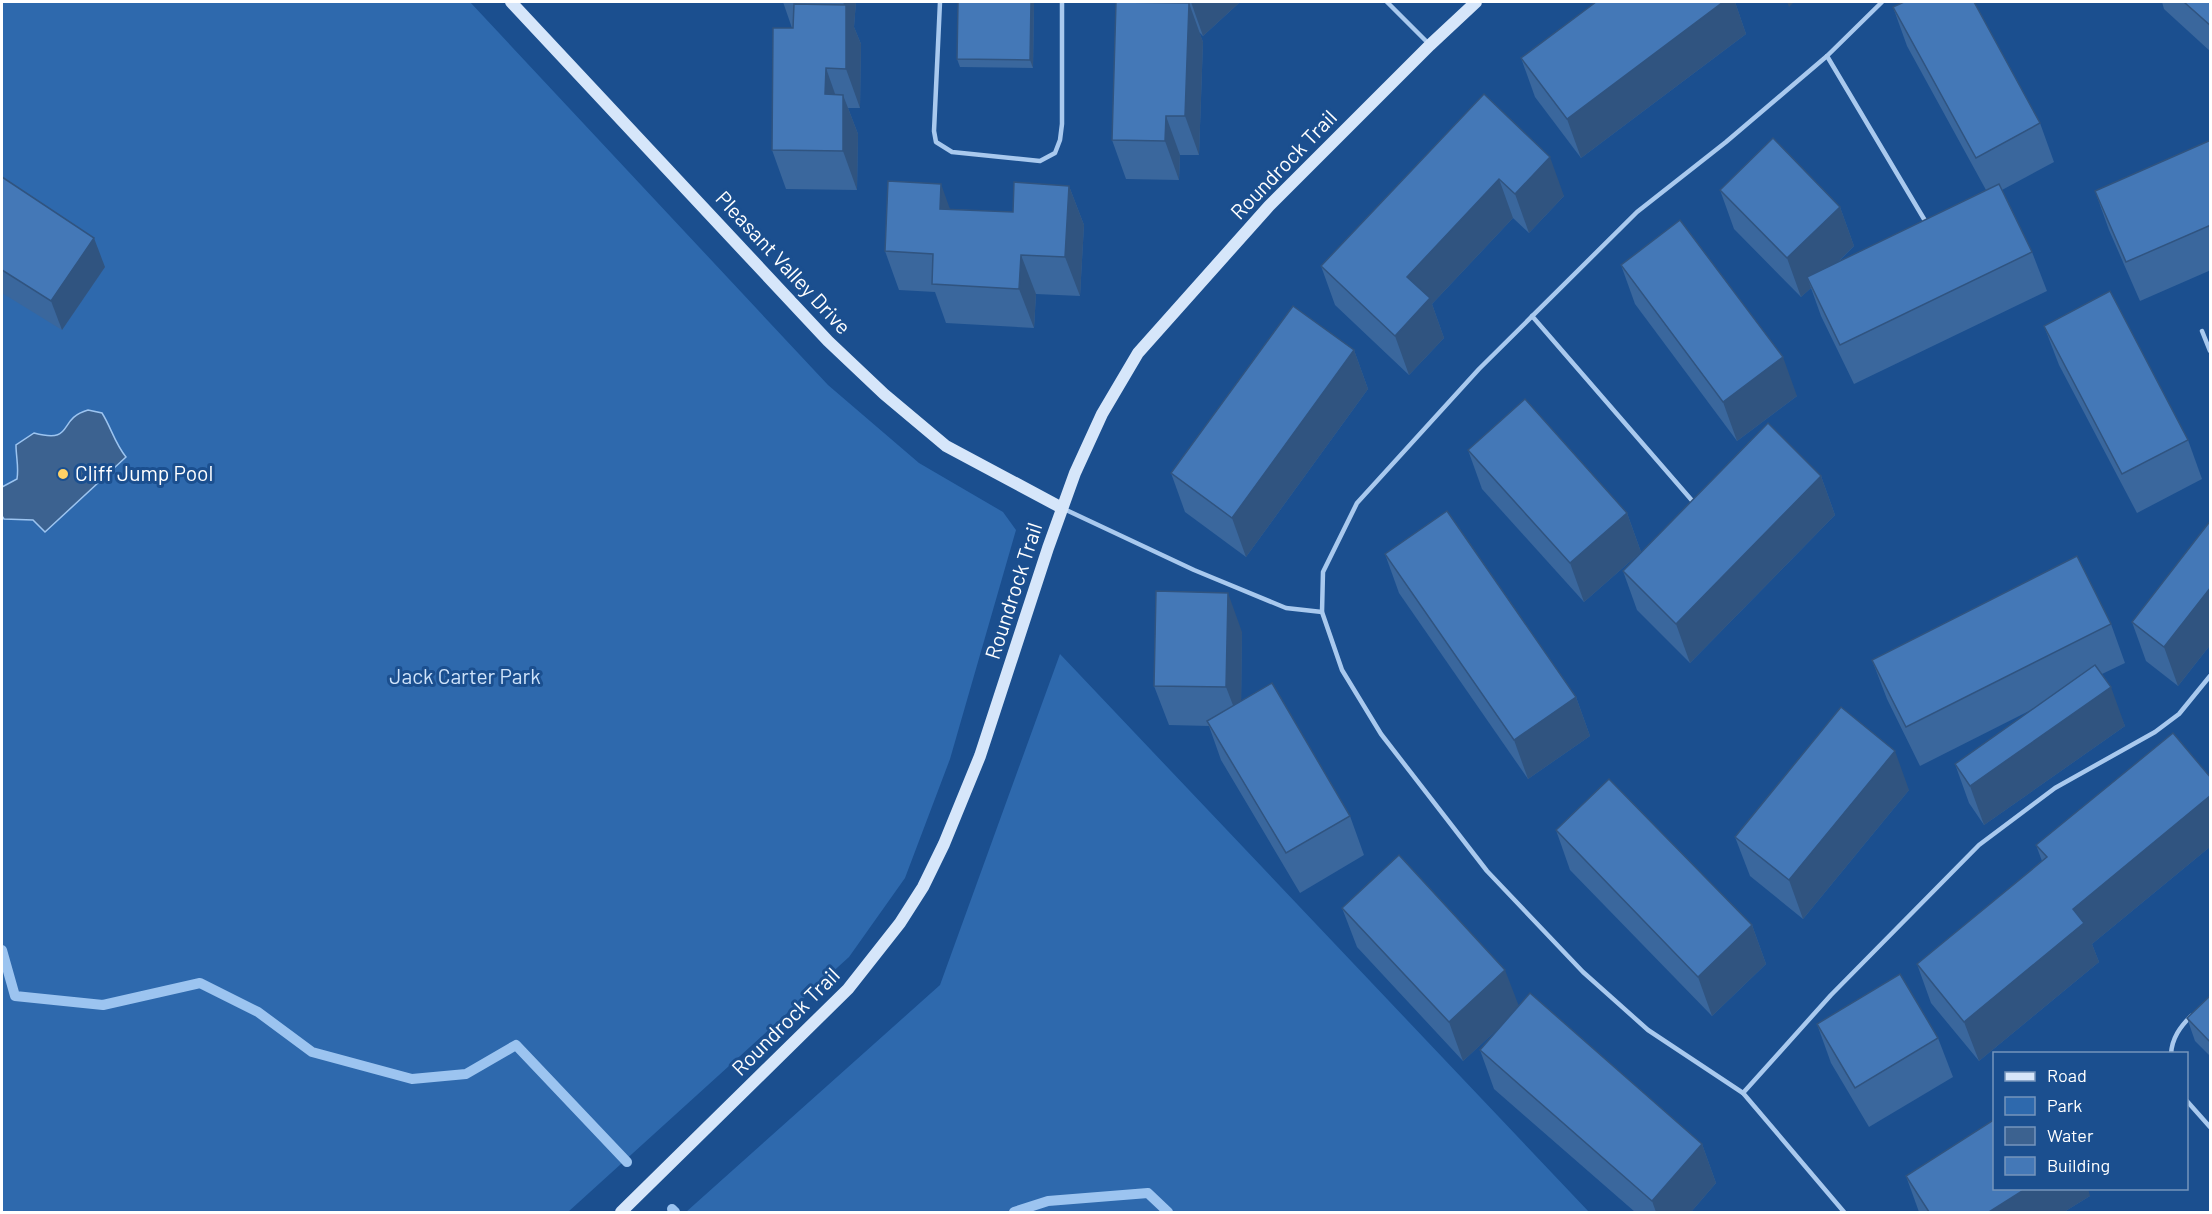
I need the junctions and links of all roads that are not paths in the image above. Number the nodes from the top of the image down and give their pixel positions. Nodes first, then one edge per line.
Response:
1 (511, 2) edge
2 (940, 2) edge
3 (1062, 2) edge
4 (1387, 2) edge
5 (1476, 2) edge
6 (1882, 2) edge
7 (1430, 45) junction
8 (1827, 56) junction
9 (1928, 225) edge
10 (1532, 316) junction
11 (2202, 331) dead end
12 (2211, 351) edge
13 (1062, 508) junction
14 (1703, 513) edge
15 (1322, 612) junction
16 (2211, 676) edge
17 (2197, 1011) edge
18 (2171, 1052) edge
19 (1743, 1093) junction
20 (2188, 1101) edge
21 (2211, 1127) edge
22 (621, 1212) edge
23 (1844, 1212) edge

1 - 13 street, Pleasant Valley Drive
2 - 3 lane
4 - 7 lane
5 - 7 street, Roundrock Trail
6 - 8 lane
7 - 13 street, Roundrock Trail
8 - 9 lane
8 - 10 lane
10 - 14 lane
10 - 15 lane
11 - 12 lane
13 - 15 lane
13 - 22 street, Roundrock Trail
15 - 19 lane
16 - 19 lane
17 - 18 lane
19 - 23 lane
20 - 21 lane

